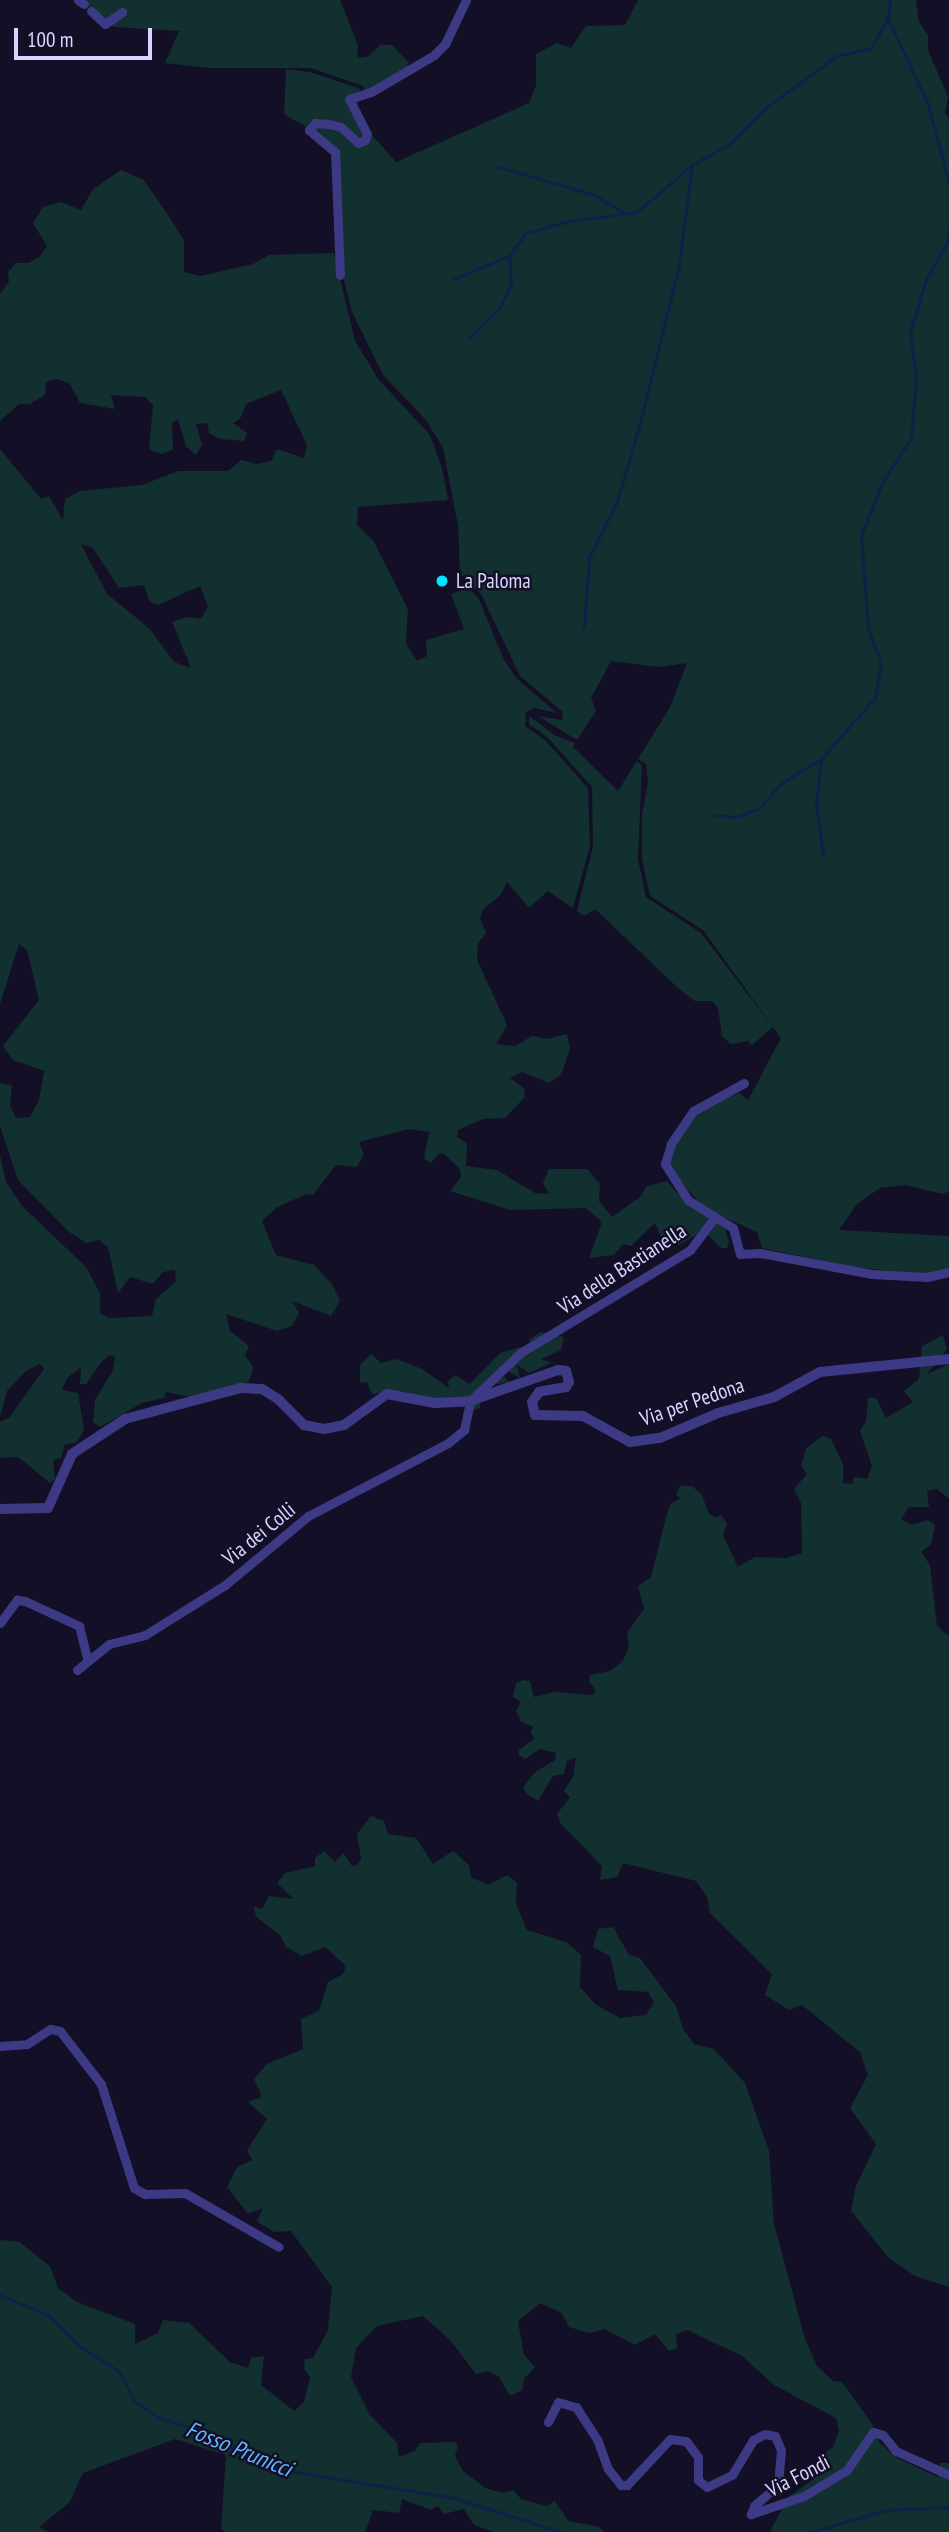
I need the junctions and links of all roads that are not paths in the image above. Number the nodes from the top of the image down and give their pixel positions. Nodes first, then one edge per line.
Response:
1 (466, 0) edge
2 (84, 5) edge
3 (122, 12) dead end
4 (340, 275) dead end
5 (744, 1083) dead end
6 (713, 1219) junction
7 (949, 1272) edge
8 (949, 1359) edge
9 (470, 1401) junction
10 (0, 1510) edge
11 (0, 1623) edge
12 (87, 1659) junction
13 (77, 1670) dead end
14 (0, 2046) edge
15 (279, 2248) dead end
16 (548, 2422) dead end
17 (949, 2475) edge

1 - 4 street
2 - 3 street
5 - 6 street
6 - 7 street, Via della Bastianella
6 - 9 street, Via della Bastianella
8 - 9 street, Via per Pedona
9 - 10 street
9 - 12 street, Via dei Colli
11 - 12 street
12 - 13 street, Via dei Colli
14 - 15 street
16 - 17 street, Via Fondi

